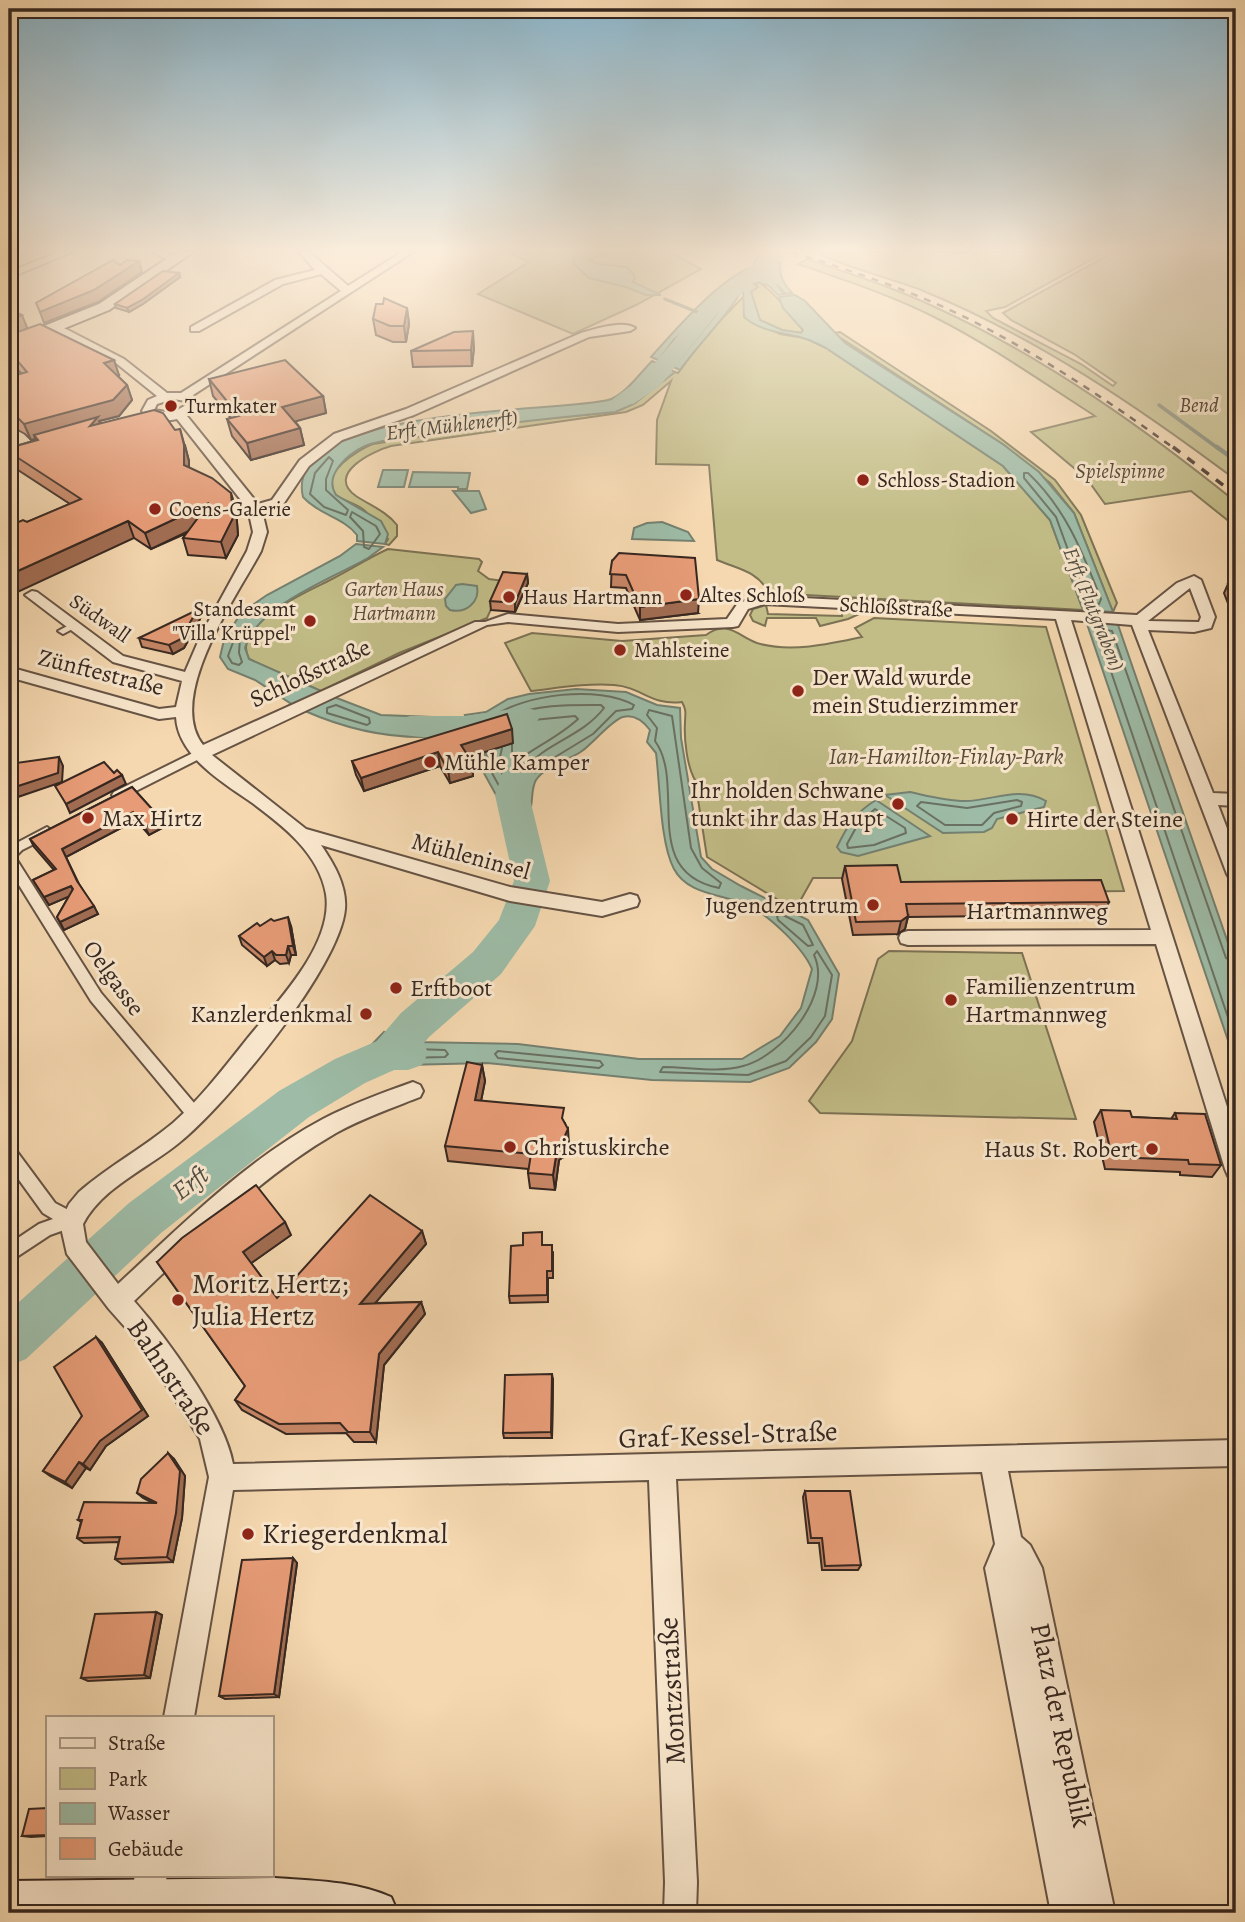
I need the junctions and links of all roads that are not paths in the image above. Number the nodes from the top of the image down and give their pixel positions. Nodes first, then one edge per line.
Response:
1 (82, 342) edge
2 (268, 342) edge
3 (570, 342) edge
4 (184, 396) junction
5 (165, 397) junction
6 (180, 415) junction
7 (255, 509) junction
8 (32, 595) dead end
9 (1062, 615) junction
10 (1139, 623) junction
11 (9, 672) edge
12 (190, 678) junction
13 (183, 711) junction
14 (201, 753) junction
15 (1207, 799) junction
16 (1236, 800) edge
17 (102, 804) edge
18 (62, 824) edge
19 (302, 834) junction
20 (9, 857) edge
21 (1236, 874) edge
22 (630, 901) dead end
23 (1165, 937) junction
24 (908, 938) dead end
25 (413, 1091) dead end
26 (195, 1115) junction
27 (9, 1154) edge
28 (1236, 1169) edge
29 (72, 1220) junction
30 (9, 1254) edge
31 (113, 1296) junction
32 (1236, 1453) edge
33 (992, 1459) junction
34 (662, 1468) junction
35 (222, 1477) junction
36 (1009, 1544) junction
37 (179, 1716) edge
38 (147, 1896) edge
39 (9, 1904) edge
40 (375, 1913) edge
41 (680, 1913) edge
42 (1067, 1913) edge
43 (1099, 1913) edge

1 - 5 street
2 - 4 street
3 - 7 street
4 - 5 street
4 - 6 street
5 - 6 street
6 - 7 street
7 - 12 street
8 - 12 street, Südwall
9 - 10 street, Schloßstraße
9 - 14 street, Schloßstraße
9 - 23 street
10 - 10 street, Schloßstraße
10 - 15 street
11 - 13 street, Zünftestraße
12 - 13 street
13 - 14 street
14 - 17 street
14 - 19 street
15 - 16 street
15 - 21 street
18 - 20 street
19 - 22 street, Mühleninsel
19 - 26 street
20 - 26 street, Oelgasse
23 - 24 street, Hartmannweg
23 - 28 street
25 - 31 street
26 - 29 street
27 - 29 street
29 - 30 street
29 - 31 street, Bahnstraße
31 - 35 street, Bahnstraße
32 - 33 street, Graf-Kessel-Straße
33 - 34 street, Graf-Kessel-Straße
33 - 36 street, Platz der Republik
34 - 35 street, Graf-Kessel-Straße
34 - 41 street, Montzstraße
35 - 37 street, Bahnstraße
36 - 42 street, Platz der Republik
36 - 43 street, Platz der Republik
38 - 39 main road
38 - 40 main road

